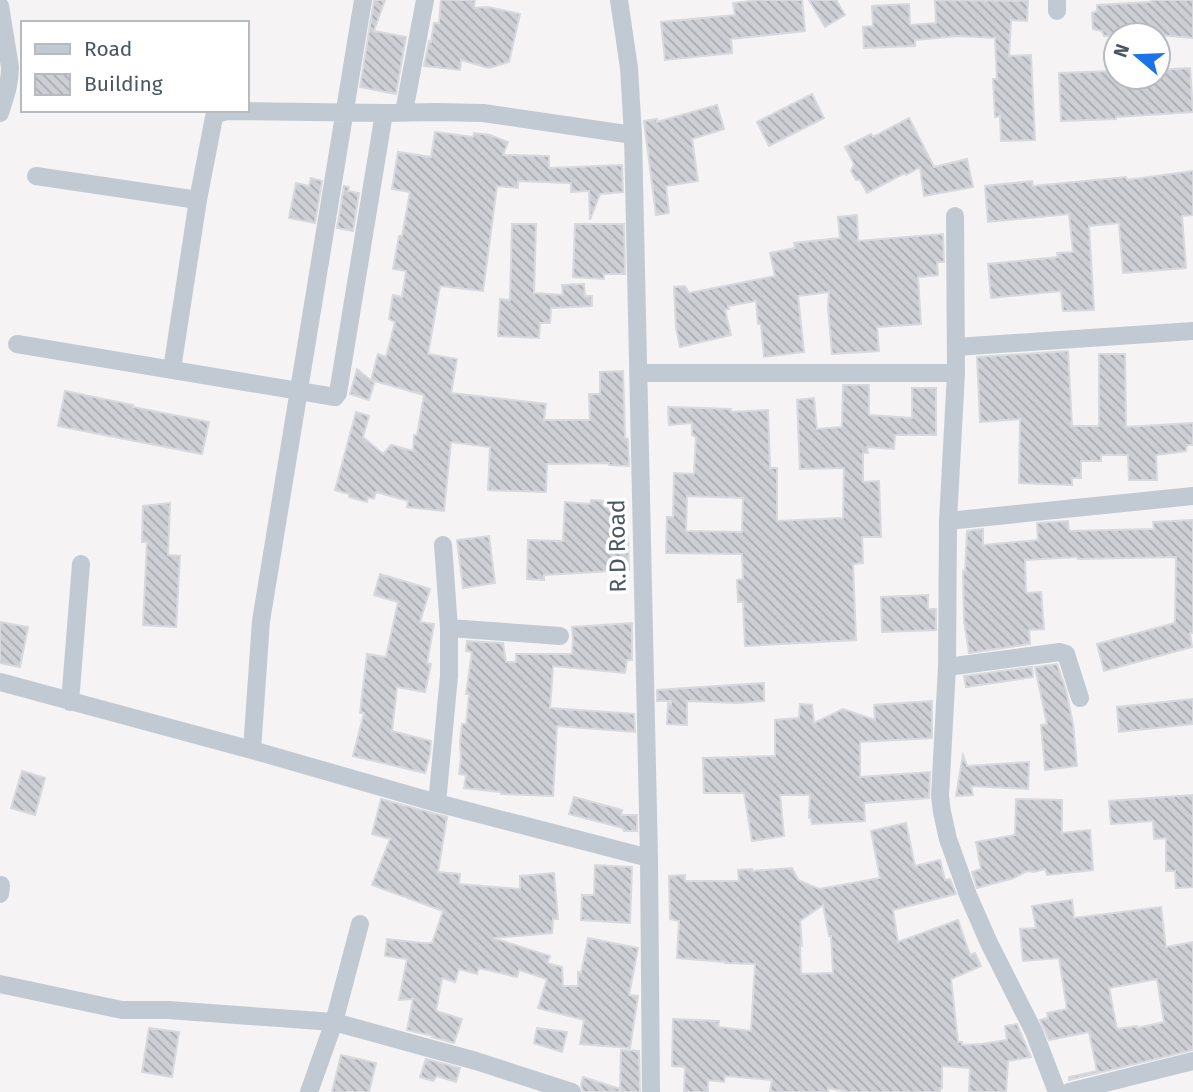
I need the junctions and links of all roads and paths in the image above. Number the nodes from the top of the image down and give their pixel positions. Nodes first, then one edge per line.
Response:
1 (363, 0) edge
2 (425, 0) edge
3 (620, 0) edge
4 (0, 6) edge
5 (248, 111) edge
6 (224, 112) edge
7 (404, 112) junction
8 (0, 113) edge
9 (384, 113) junction
10 (633, 135) junction
11 (36, 176) dead end
12 (198, 200) junction
13 (955, 216) dead end
14 (1193, 331) edge
15 (17, 344) dead end
16 (956, 347) junction
17 (172, 369) junction
18 (638, 373) junction
19 (956, 373) junction
20 (1193, 496) edge
21 (948, 521) junction
22 (443, 545) dead end
23 (81, 564) dead end
24 (449, 628) junction
25 (560, 636) dead end
26 (947, 667) junction
27 (0, 682) edge
28 (1080, 698) dead end
29 (70, 702) junction
30 (252, 750) junction
31 (438, 803) junction
32 (649, 858) junction
33 (360, 924) dead end
34 (0, 984) edge
35 (334, 1022) junction
36 (1193, 1061) edge
37 (309, 1092) edge
38 (572, 1092) edge
39 (651, 1092) edge
40 (1057, 1092) edge
41 (1069, 1092) edge

1 - 30 street
2 - 7 street
3 - 10 street, R.D Road
4 - 8 street
5 - 9 street
6 - 12 street
7 - 9 street
7 - 10 street
9 - 17 street
10 - 18 street, R.D Road
11 - 12 street
12 - 17 street
13 - 16 street
14 - 16 street
15 - 17 street
16 - 19 street
18 - 19 street
18 - 32 street, R.D Road
19 - 21 street
20 - 21 street
21 - 26 street
22 - 24 street
23 - 29 street
24 - 25 street
24 - 31 street
26 - 28 street
26 - 40 street
27 - 29 street
29 - 30 street
30 - 31 street
31 - 32 street
32 - 39 street, R.D Road
33 - 35 street
34 - 35 street
35 - 37 street
35 - 38 street
36 - 41 street

